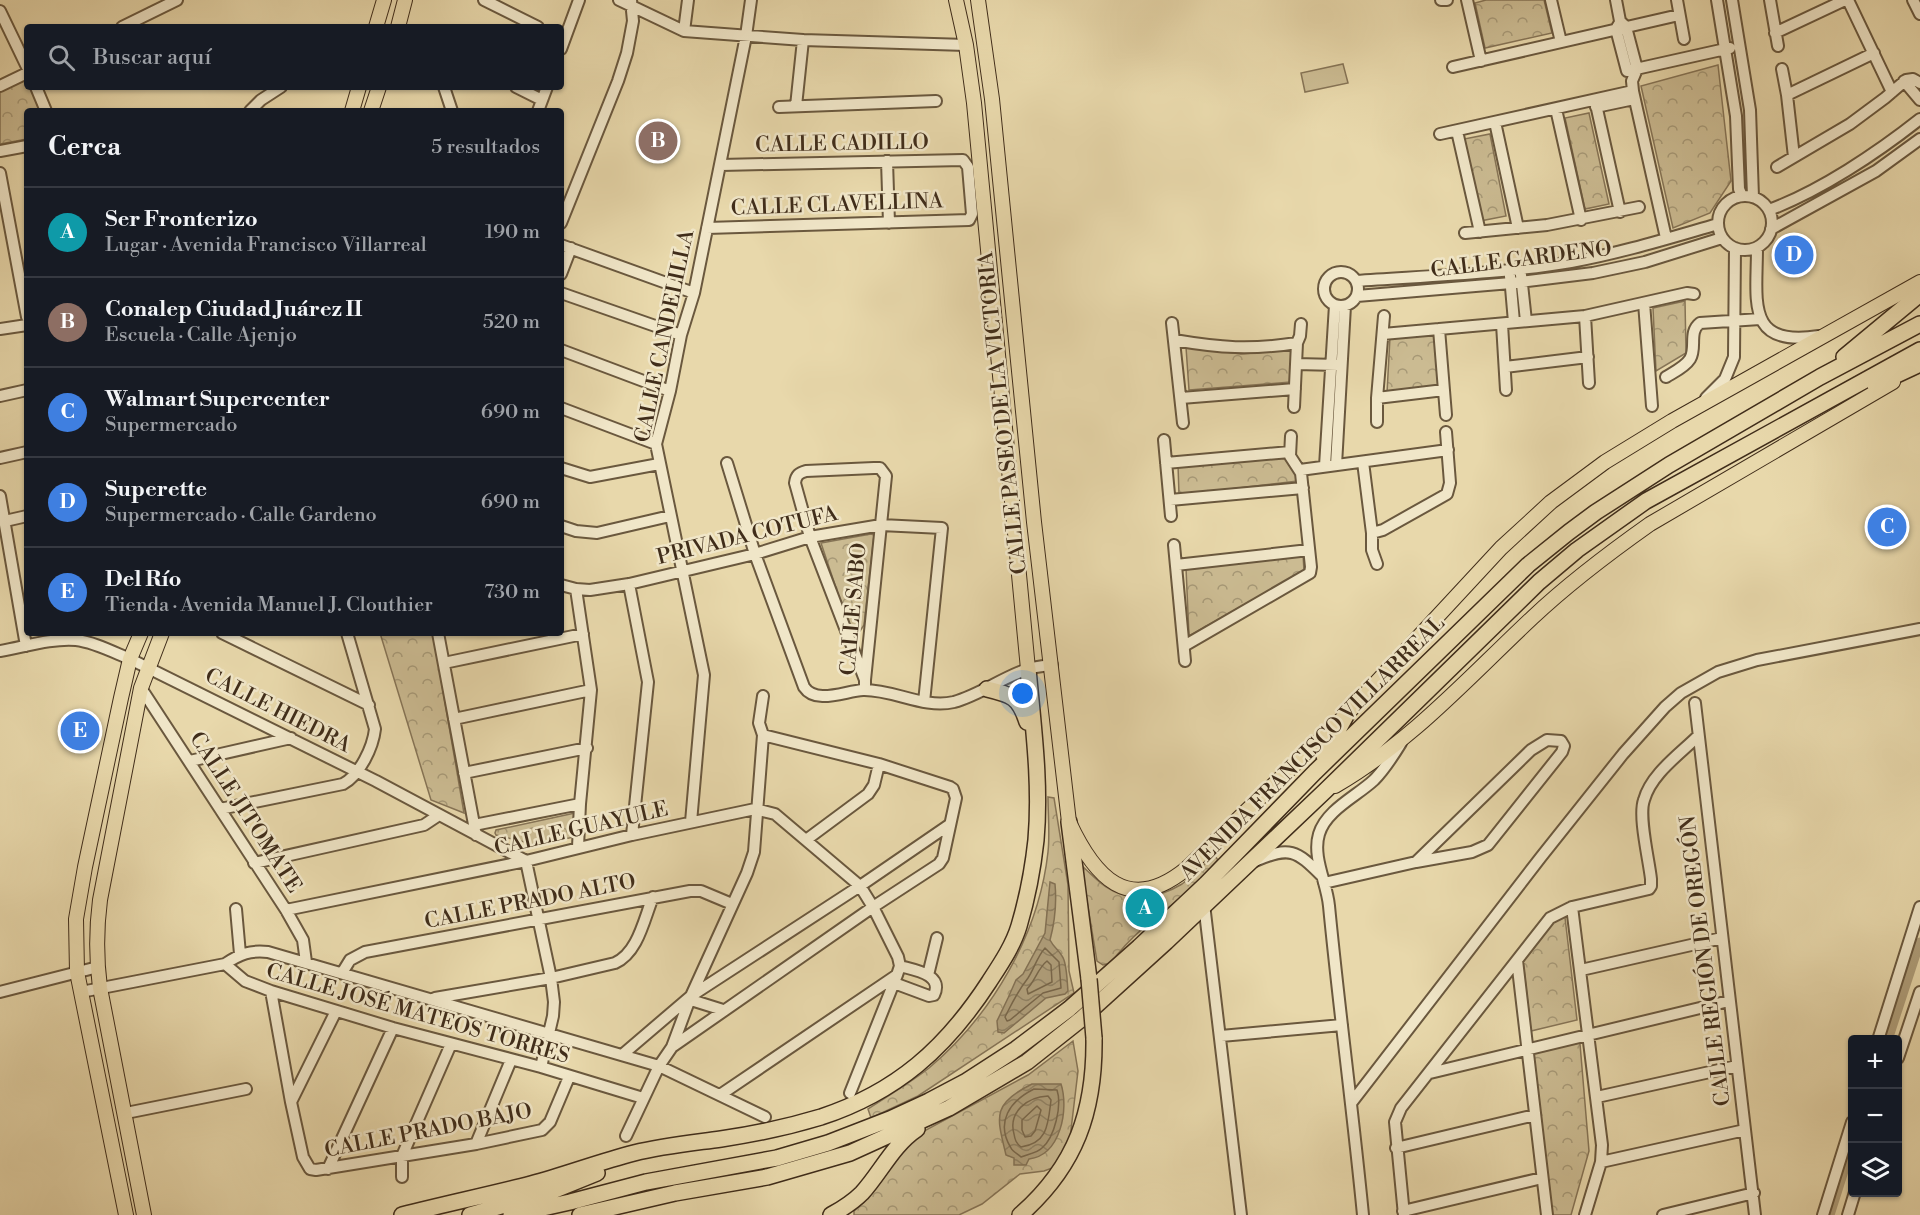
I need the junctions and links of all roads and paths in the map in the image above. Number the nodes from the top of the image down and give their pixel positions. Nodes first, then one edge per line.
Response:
1 (177, 0) edge
2 (384, 0) edge
3 (405, 0) edge
4 (484, 0) edge
5 (579, 0) edge
6 (619, 0) edge
7 (688, 0) edge
8 (752, 0) edge
9 (956, 0) edge
10 (978, 0) edge
11 (1441, 0) edge
12 (1447, 0) edge
13 (1467, 0) edge
14 (1551, 0) edge
15 (1616, 0) edge
16 (1677, 0) edge
17 (1717, 0) edge
18 (1732, 0) edge
19 (1770, 0) edge
20 (1846, 0) edge
21 (1913, 0) edge
22 (631, 3) edge
23 (0, 11) edge
24 (1920, 14) edge
25 (1679, 15) junction
26 (128, 24) edge
27 (377, 24) edge
28 (399, 24) edge
29 (532, 24) edge
30 (1621, 26) junction
31 (684, 31) junction
32 (1775, 33) junction
33 (747, 36) junction
34 (564, 37) edge
35 (1684, 39) dead end
36 (803, 40) junction
37 (1561, 42) junction
38 (966, 45) junction
39 (1740, 46) junction
40 (1778, 46) dead end
41 (1725, 49) junction
42 (1874, 53) junction
43 (24, 60) edge
44 (1481, 61) junction
45 (1453, 67) dead end
46 (1782, 69) dead end
47 (1633, 72) junction
48 (24, 74) edge
49 (1904, 81) junction
50 (1920, 83) edge
51 (0, 86) edge
52 (37, 90) edge
53 (276, 90) edge
54 (358, 90) edge
55 (378, 90) edge
56 (445, 90) edge
57 (522, 90) edge
58 (546, 90) edge
59 (1892, 92) junction
60 (1634, 95) junction
61 (1787, 95) junction
62 (542, 100) junction
63 (1920, 100) edge
64 (936, 101) dead end
65 (1596, 104) junction
66 (796, 106) junction
67 (779, 107) dead end
68 (45, 108) edge
69 (253, 108) edge
70 (353, 108) edge
71 (372, 108) edge
72 (451, 108) edge
73 (539, 108) edge
74 (1556, 109) junction
75 (1920, 119) edge
76 (1495, 122) junction
77 (1457, 131) junction
78 (1440, 134) dead end
79 (1920, 139) edge
80 (24, 147) edge
81 (0, 151) edge
82 (1794, 157) junction
83 (887, 161) junction
84 (721, 165) junction
85 (1777, 167) dead end
86 (0, 173) edge
87 (1742, 196) junction
88 (1754, 197) junction
89 (1639, 207) dead end
90 (1769, 210) junction
91 (1620, 212) junction
92 (564, 215) edge
93 (969, 220) joint
94 (1581, 220) junction
95 (889, 223) junction
96 (1718, 224) junction
97 (707, 228) junction
98 (1518, 228) junction
99 (1772, 229) junction
100 (1465, 232) dead end
101 (1480, 232) junction
102 (1666, 238) junction
103 (1722, 238) junction
104 (566, 246) edge
105 (1757, 248) junction
106 (1735, 249) junction
107 (1515, 269) junction
108 (1356, 281) junction
109 (1516, 282) junction
110 (1920, 282) edge
111 (694, 293) junction
112 (564, 294) edge
113 (1694, 294) dead end
114 (1920, 294) edge
115 (1357, 296) junction
116 (24, 301) edge
117 (1644, 303) junction
118 (1340, 306) junction
119 (1585, 315) junction
120 (1384, 316) dead end
121 (1760, 319) junction
122 (1734, 320) junction
123 (1520, 322) junction
124 (1172, 323) dead end
125 (1301, 324) dead end
126 (1502, 324) junction
127 (1920, 324) edge
128 (24, 325) edge
129 (0, 329) edge
130 (1439, 329) junction
131 (1383, 334) junction
132 (681, 335) junction
133 (1825, 335) junction
134 (1174, 340) junction
135 (1297, 343) junction
136 (1920, 350) edge
137 (564, 351) edge
138 (1588, 357) junction
139 (1296, 364) junction
140 (1337, 365) junction
141 (1920, 366) edge
142 (1505, 368) junction
143 (1666, 377) dead end
144 (1820, 377) junction
145 (1589, 382) dead end
146 (1294, 388) junction
147 (1444, 390) junction
148 (1506, 390) dead end
149 (24, 391) edge
150 (670, 391) junction
151 (0, 396) edge
152 (1181, 398) junction
153 (1377, 398) junction
154 (1699, 405) junction
155 (1652, 406) dead end
156 (1293, 407) dead end
157 (564, 409) edge
158 (1446, 415) dead end
159 (1793, 421) junction
160 (1377, 422) dead end
161 (1183, 423) dead end
162 (1446, 432) dead end
163 (1291, 436) dead end
164 (1164, 440) dead end
165 (656, 444) junction
166 (1448, 450) junction
167 (1290, 452) junction
168 (24, 453) edge
169 (0, 458) edge
170 (1363, 462) junction
171 (727, 463) dead end
172 (1166, 463) junction
173 (659, 464) junction
174 (1330, 466) junction
175 (564, 469) edge
176 (1300, 470) junction
177 (1303, 488) junction
178 (0, 496) edge
179 (1170, 500) junction
180 (670, 516) junction
181 (1171, 516) dead end
182 (24, 517) edge
183 (5, 521) junction
184 (881, 525) junction
185 (564, 527) edge
186 (1372, 533) junction
187 (810, 537) junction
188 (1174, 545) dead end
189 (1309, 550) junction
190 (755, 554) junction
191 (1377, 564) dead end
192 (1176, 565) junction
193 (683, 571) junction
194 (24, 578) edge
195 (15, 580) junction
196 (629, 584) junction
197 (564, 586) edge
198 (576, 589) junction
199 (1920, 629) edge
200 (870, 632) junction
201 (24, 634) edge
202 (583, 634) junction
203 (24, 636) edge
204 (140, 636) edge
205 (161, 636) edge
206 (228, 636) edge
207 (348, 636) edge
208 (439, 636) edge
209 (848, 636) junction
210 (26, 646) junction
211 (1184, 646) junction
212 (0, 651) edge
213 (130, 659) junction
214 (1185, 661) dead end
215 (444, 663) junction
216 (1052, 665) junction
217 (148, 667) junction
218 (1028, 669) junction
219 (865, 685) junction
220 (141, 688) junction
221 (987, 689) junction
222 (591, 690) junction
223 (763, 696) dead end
224 (924, 702) junction
225 (1695, 703) dead end
226 (369, 705) junction
227 (1347, 714) junction
228 (454, 718) junction
229 (763, 735) junction
230 (1698, 735) junction
231 (291, 738) junction
232 (1405, 738) junction
233 (1035, 744) junction
234 (587, 748) junction
235 (190, 761) junction
236 (879, 764) junction
237 (357, 772) junction
238 (1315, 772) junction
239 (464, 773) junction
240 (1325, 791) junction
241 (580, 804) junction
242 (220, 809) junction
243 (755, 810) junction
244 (439, 815) junction
245 (691, 822) junction
246 (1069, 822) junction
247 (949, 825) junction
248 (475, 830) junction
249 (632, 834) junction
250 (806, 840) junction
251 (578, 847) junction
252 (526, 861) junction
253 (1416, 862) junction
254 (254, 863) junction
255 (1248, 864) junction
256 (1323, 880) junction
257 (860, 886) junction
258 (653, 897) junction
259 (732, 904) junction
260 (1204, 904) junction
261 (873, 907) junction
262 (1572, 907) junction
263 (1920, 907) edge
264 (236, 909) dead end
265 (286, 910) junction
266 (538, 919) junction
267 (937, 938) dead end
268 (1722, 938) junction
269 (240, 954) junction
270 (1517, 960) junction
271 (306, 962) junction
272 (225, 964) junction
273 (98, 967) junction
274 (1581, 970) junction
275 (78, 972) junction
276 (342, 973) junction
277 (897, 975) junction
278 (928, 975) junction
279 (551, 978) junction
280 (100, 988) junction
281 (270, 991) junction
282 (0, 992) edge
283 (81, 992) junction
284 (1920, 992) edge
285 (691, 998) junction
286 (431, 999) junction
287 (1729, 1001) junction
288 (336, 1011) junction
289 (723, 1011) junction
290 (1342, 1025) junction
291 (393, 1028) junction
292 (549, 1034) junction
293 (1880, 1035) edge
294 (1221, 1036) junction
295 (1589, 1036) junction
296 (451, 1044) junction
297 (1902, 1046) edge
298 (672, 1047) junction
299 (1528, 1050) junction
300 (622, 1055) junction
301 (512, 1060) junction
302 (659, 1066) junction
303 (1737, 1066) junction
304 (541, 1067) junction
305 (1430, 1073) junction
306 (569, 1077) junction
307 (246, 1089) dead end
308 (850, 1093) dead end
309 (720, 1095) junction
310 (1597, 1097) junction
311 (643, 1098) junction
312 (291, 1102) junction
313 (1352, 1102) junction
314 (949, 1108) junction
315 (126, 1113) junction
316 (1535, 1115) junction
317 (765, 1117) dead end
318 (1745, 1130) junction
319 (110, 1135) junction
320 (1848, 1135) edge
321 (626, 1136) dead end
322 (476, 1144) junction
323 (664, 1147) junction
324 (1396, 1148) junction
325 (402, 1156) junction
326 (1601, 1162) junction
327 (328, 1169) junction
328 (402, 1177) dead end
329 (1542, 1178) junction
330 (1754, 1193) junction
331 (1853, 1197) edge
332 (142, 1201) junction
333 (1403, 1213) edge
334 (126, 1215) edge
335 (144, 1215) edge
336 (403, 1215) edge
337 (470, 1215) edge
338 (512, 1215) edge
339 (580, 1215) edge
340 (831, 1215) edge
341 (1020, 1215) edge
342 (1241, 1215) edge
343 (1363, 1215) edge
344 (1547, 1215) edge
345 (1585, 1215) edge
346 (1663, 1215) edge
347 (1755, 1215) edge
348 (1823, 1215) edge
349 (1848, 1215) edge

1 - 26 street
2 - 27 main road
3 - 28 main road
4 - 29 street
5 - 34 street
6 - 22 street
7 - 31 street
8 - 33 street, CALLE CANDELILLA
9 - 38 main road, CALLE PASEO DE LA VICTORIA
10 - 216 main road, CALLE PASEO DE LA VICTORIA
11 - 12 street
13 - 44 street
14 - 37 street
15 - 30 street
16 - 25 street
17 - 41 street
18 - 39 street
19 - 32 street
20 - 32 street
20 - 42 street
21 - 24 street
22 - 31 street
22 - 92 street
23 - 43 street
25 - 30 street
25 - 35 street
30 - 37 street
30 - 47 street
31 - 33 street
32 - 40 street
33 - 36 street
33 - 84 street, CALLE CANDELILLA
36 - 38 street
36 - 66 street
37 - 44 street
38 - 218 main road, CALLE PASEO DE LA VICTORIA
39 - 41 street
39 - 88 street
41 - 47 street
41 - 87 street
42 - 59 street
42 - 61 street
44 - 45 street
46 - 61 street
47 - 60 street
48 - 51 street
49 - 50 street
49 - 59 street
49 - 63 street
52 - 68 street
53 - 69 street
54 - 70 main road
55 - 71 main road
56 - 72 street
57 - 62 street
58 - 62 street
59 - 82 street
60 - 65 street
60 - 102 street
61 - 82 street
62 - 73 street
64 - 66 street
65 - 74 street
65 - 91 street
66 - 67 street
74 - 76 street
74 - 94 street
75 - 90 street
76 - 77 street
76 - 98 street
77 - 78 street
77 - 101 street
79 - 99 street
80 - 81 street
82 - 85 street
83 - 84 street, CALLE CADILLO
83 - 93 street, CALLE CADILLO
83 - 95 street
84 - 97 street, CALLE CANDELILLA
86 - 116 street
87 - 88 street
87 - 96 street
88 - 90 street
89 - 91 street
90 - 99 street
91 - 94 street
93 - 95 street, CALLE CLAVELLINA
94 - 98 street
95 - 97 street, CALLE CLAVELLINA
96 - 102 street, CALLE GARDENO
96 - 103 street
97 - 111 street, CALLE CANDELILLA
98 - 101 street
99 - 105 street
100 - 101 street
102 - 107 street, CALLE GARDENO
103 - 106 street
103 - 109 street, CALLE GARDENO
104 - 111 street
105 - 106 street
105 - 121 street
106 - 122 street
107 - 108 street, CALLE GARDENO
107 - 109 street
108 - 115 street
108 - 118 street
109 - 115 street, CALLE GARDENO
109 - 123 street
110 - 133 main road
111 - 132 street, CALLE CANDELILLA
112 - 132 street
113 - 117 street
114 - 144 highway
115 - 118 street
117 - 119 street
117 - 155 street
118 - 140 street
119 - 123 street
119 - 138 street
120 - 131 street
121 - 122 street
121 - 133 street
122 - 143 street
122 - 154 street
123 - 126 street
124 - 134 street
125 - 135 street
126 - 130 street
126 - 142 street
127 - 144 highway, AVENIDA FRANCISCO VILLARREAL
128 - 129 street
130 - 131 street
130 - 147 street
131 - 153 street
132 - 150 street, CALLE CANDELILLA
133 - 154 main road
134 - 135 street
134 - 152 street
135 - 139 street
136 - 159 highway, AVENIDA FRANCISCO VILLARREAL
137 - 150 street
138 - 142 street
138 - 145 street
139 - 140 street
139 - 146 street
140 - 174 street
141 - 159 highway
141 - 232 main road
142 - 148 street
144 - 238 highway, AVENIDA FRANCISCO VILLARREAL
146 - 152 street
146 - 156 street
147 - 153 street
147 - 158 street
149 - 151 street
150 - 165 street, CALLE CANDELILLA
152 - 161 street
153 - 160 street
154 - 227 main road
157 - 165 street
159 - 240 highway, AVENIDA FRANCISCO VILLARREAL
162 - 166 street
163 - 167 street
164 - 172 street
165 - 173 street, CALLE CANDELILLA
166 - 170 street
166 - 186 street
167 - 172 street
167 - 176 street
168 - 169 street
170 - 174 street
170 - 186 street
171 - 190 street
172 - 179 street
173 - 175 street
173 - 180 street, CALLE CANDELILLA
174 - 176 street
176 - 177 street
177 - 179 street
177 - 189 street
178 - 183 street
179 - 181 street
180 - 185 street
180 - 193 street, CALLE CANDELILLA
182 - 183 street
183 - 195 street
184 - 187 street, PRIVADA COTUFA
184 - 187 street, CALLE SABO
184 - 200 street, CALLE SABO
184 - 224 street, PRIVADA COTUFA
186 - 191 street
187 - 190 street, PRIVADA COTUFA
187 - 209 street
188 - 192 street
189 - 192 street
189 - 211 street
190 - 193 street, PRIVADA COTUFA
190 - 219 street
192 - 211 street
193 - 196 street, PRIVADA COTUFA
193 - 245 street, CALLE CANDELILLA
194 - 195 street
195 - 201 street
196 - 198 street, PRIVADA COTUFA
196 - 249 street
197 - 198 street, PRIVADA COTUFA
198 - 202 street
199 - 313 street
200 - 209 street
200 - 219 street, CALLE SABO
202 - 215 street
202 - 222 street
203 - 210 street
204 - 213 main road
205 - 217 main road
206 - 226 street
207 - 226 street
208 - 215 street
209 - 219 street
210 - 212 street, CALLE HIEDRA
210 - 213 street, CALLE HIEDRA
211 - 214 street
213 - 217 street, CALLE HIEDRA
213 - 275 main road
215 - 228 street
216 - 218 street
216 - 246 main road, CALLE PASEO DE LA VICTORIA
217 - 220 main road
217 - 231 street, CALLE HIEDRA
218 - 221 street
218 - 233 highway
219 - 224 street
220 - 235 street, CALLE JITOMATE
220 - 273 main road
221 - 224 street
221 - 233 highway
222 - 228 street
222 - 234 street
223 - 229 street
225 - 230 street, CALLE REGIÓN DE OREGÓN
226 - 237 street
227 - 238 highway
227 - 246 main road
228 - 239 street
229 - 236 street
229 - 243 street
230 - 262 street
230 - 268 street, CALLE REGIÓN DE OREGÓN
231 - 235 street
231 - 237 street, CALLE HIEDRA
232 - 240 main road
232 - 256 street
233 - 323 highway
234 - 239 street
234 - 241 street
235 - 242 street, CALLE JITOMATE
236 - 247 street
236 - 250 street
237 - 242 street
237 - 244 street, CALLE HIEDRA
238 - 338 highway, AVENIDA FRANCISCO VILLARREAL
239 - 248 street
240 - 255 highway, AVENIDA FRANCISCO VILLARREAL
241 - 248 street
241 - 251 street
242 - 254 street, CALLE JITOMATE
243 - 245 street, CALLE GUAYULE
243 - 250 street
243 - 259 street
244 - 248 street, CALLE HIEDRA
244 - 254 street
245 - 249 street, CALLE GUAYULE
246 - 341 highway, bridge
247 - 257 street
247 - 261 street
248 - 252 street, CALLE HIEDRA
249 - 251 street, CALLE GUAYULE
250 - 257 street
251 - 252 street, CALLE GUAYULE
252 - 265 street, CALLE GUAYULE
252 - 266 street
253 - 253 street
253 - 256 street
254 - 265 street, CALLE JITOMATE
255 - 256 street
255 - 260 highway, AVENIDA FRANCISCO VILLARREAL
256 - 290 street
257 - 261 street
257 - 285 street
258 - 259 street, CALLE PRADO ALTO
258 - 266 street, CALLE PRADO ALTO
258 - 279 street
259 - 285 street
260 - 294 street
260 - 314 highway, AVENIDA FRANCISCO VILLARREAL
261 - 277 street
261 - 289 street
262 - 270 street
262 - 274 street
263 - 293 street
264 - 269 street
265 - 271 street, CALLE JITOMATE
266 - 276 street, CALLE PRADO ALTO
266 - 279 street
267 - 278 street
268 - 274 street
268 - 287 street, CALLE REGIÓN DE OREGÓN
269 - 271 street
269 - 272 street
270 - 299 street
270 - 305 street
271 - 276 street
272 - 280 street
272 - 281 street, CALLE JOSÉ MATEOS TORRES
273 - 275 street
273 - 280 main road
274 - 295 street
275 - 282 street
275 - 283 main road
276 - 286 street
277 - 278 street
277 - 278 street
277 - 308 street
277 - 309 street
279 - 286 street
279 - 292 street
280 - 283 street
280 - 315 main road
281 - 288 street, CALLE JOSÉ MATEOS TORRES
281 - 312 street
283 - 319 main road
284 - 297 street
285 - 289 street
285 - 298 street
285 - 300 street
286 - 292 street
287 - 295 street
287 - 303 street, CALLE REGIÓN DE OREGÓN
288 - 291 street, CALLE JOSÉ MATEOS TORRES
288 - 312 street
289 - 298 street
290 - 294 street
290 - 313 street
291 - 296 street, CALLE JOSÉ MATEOS TORRES
291 - 327 street
292 - 300 street
292 - 304 street
294 - 342 street
295 - 299 street
295 - 310 street
296 - 301 street, CALLE JOSÉ MATEOS TORRES
296 - 325 street
298 - 302 street
299 - 305 street
299 - 316 street
300 - 302 street
301 - 304 street, CALLE JOSÉ MATEOS TORRES
301 - 322 street
302 - 309 street
302 - 311 street
303 - 310 street
303 - 318 street, CALLE REGIÓN DE OREGÓN
304 - 306 street, CALLE JOSÉ MATEOS TORRES
305 - 324 street
306 - 311 street, CALLE JOSÉ MATEOS TORRES
306 - 322 street, CALLE PRADO BAJO
307 - 315 street
309 - 317 street
310 - 326 street
311 - 321 street
312 - 327 street, CALLE PRADO BAJO
313 - 343 street
314 - 339 highway, AVENIDA FRANCISCO VILLARREAL
314 - 340 highway
315 - 332 main road
316 - 324 street
316 - 329 street
318 - 326 street
318 - 330 street, CALLE REGIÓN DE OREGÓN
319 - 332 main road
319 - 334 main road
320 - 348 street
322 - 325 street, CALLE PRADO BAJO
323 - 336 highway
323 - 337 highway
324 - 333 street
325 - 327 street, CALLE PRADO BAJO
325 - 328 street
326 - 345 street
329 - 333 street
329 - 344 street
330 - 346 street
330 - 347 street, CALLE REGIÓN DE OREGÓN
331 - 349 street
332 - 335 main road

